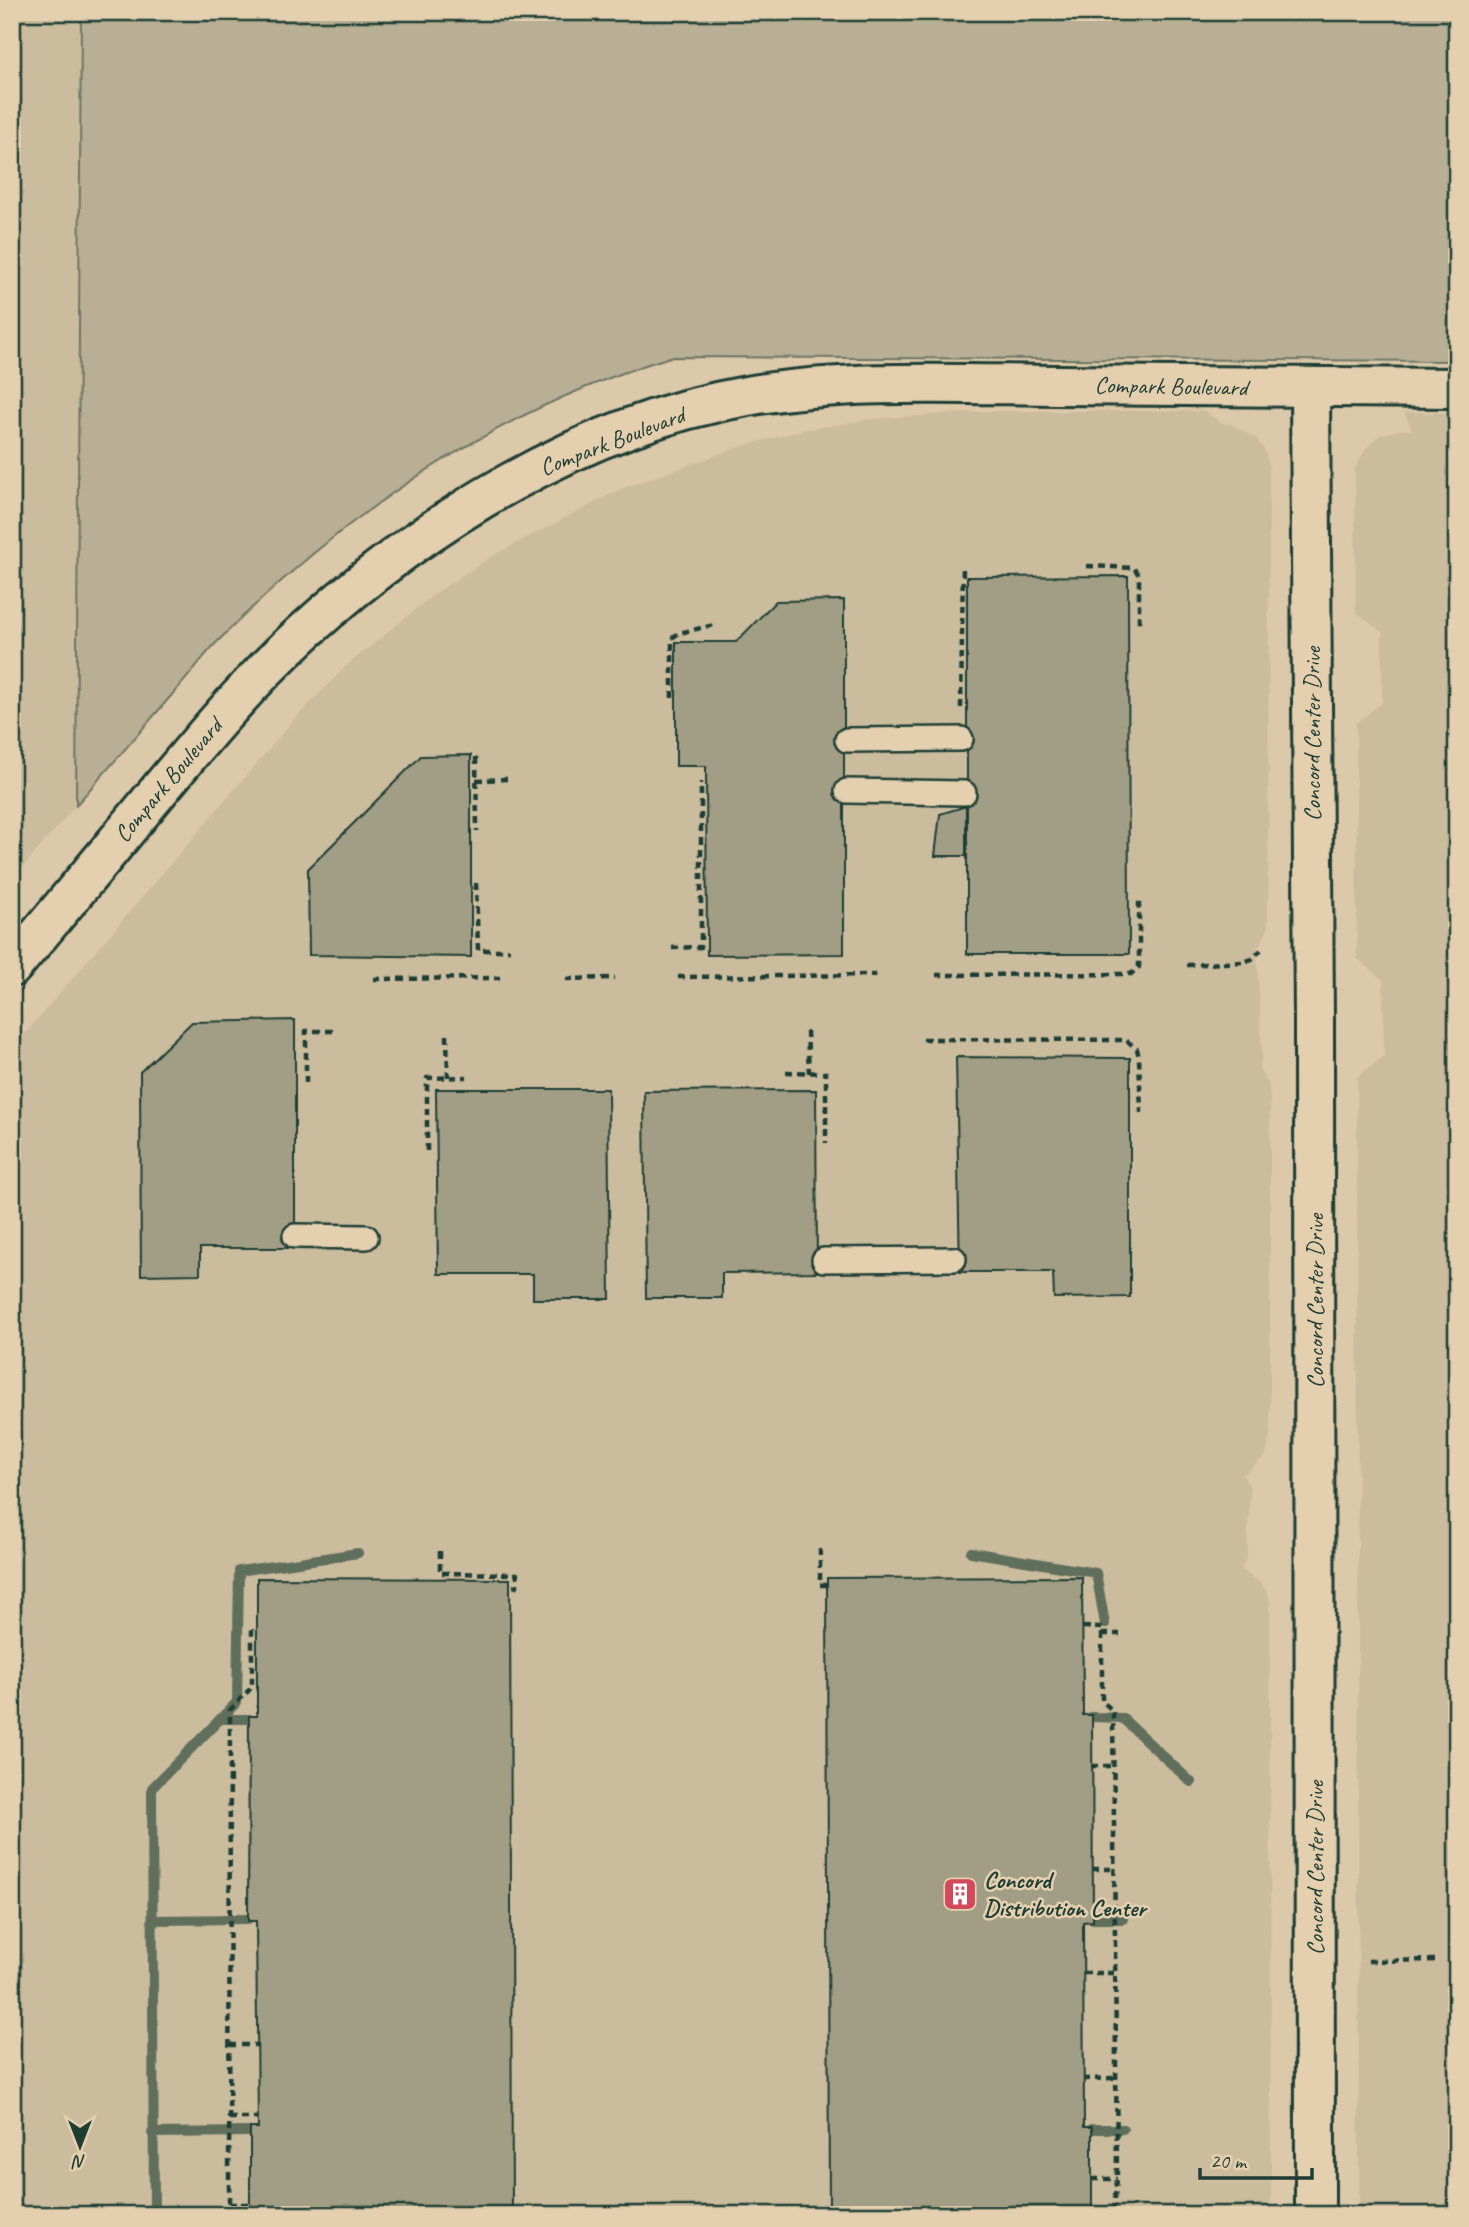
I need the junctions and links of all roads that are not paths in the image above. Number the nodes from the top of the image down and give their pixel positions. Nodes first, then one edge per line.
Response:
1 (1310, 388) junction
2 (1457, 388) edge
3 (961, 739) dead end
4 (847, 740) dead end
5 (847, 791) dead end
6 (964, 793) dead end
7 (12, 967) edge
8 (295, 1236) dead end
9 (366, 1237) dead end
10 (954, 1258) dead end
11 (824, 1260) dead end
12 (1315, 2215) edge

1 - 2 street, Compark Boulevard
1 - 7 street, Compark Boulevard
1 - 12 street, Concord Center Drive
3 - 4 lane
5 - 6 lane
8 - 9 lane
10 - 11 lane

